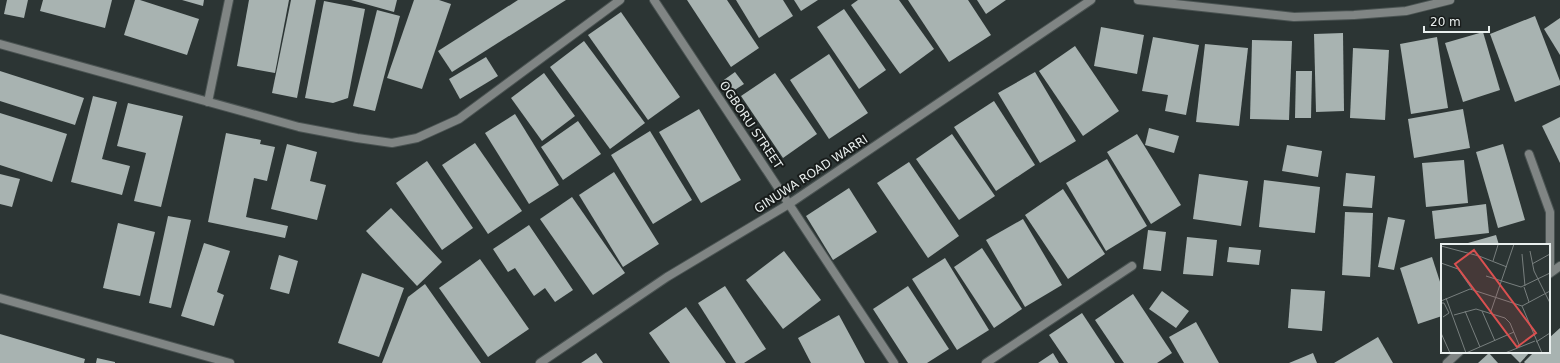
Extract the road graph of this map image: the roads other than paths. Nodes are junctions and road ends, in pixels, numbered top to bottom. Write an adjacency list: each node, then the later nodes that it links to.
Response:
1 (229, 0): 8 (street)
2 (620, 0): 8 (street)
3 (654, 0): 10 (street, OGBORU STREET)
4 (1091, 0): 10 (street, GINUWA ROAD WARRI)
5 (1138, 0): 6 (street)
6 (1450, 0)
7 (0, 44): 8 (street)
8 (208, 102)
9 (1529, 154): 13 (street)
10 (789, 204): 17 (street, GINUWA ROAD WARRI); 18 (street, OGBORU STREET)
11 (1132, 266): 19 (street)
12 (1560, 266): 13 (street)
13 (1550, 273)
14 (0, 298): 16 (street)
15 (1459, 353): 20 (street)
16 (230, 363)
17 (540, 363)
18 (894, 363)
19 (986, 363)
20 (1447, 363)

